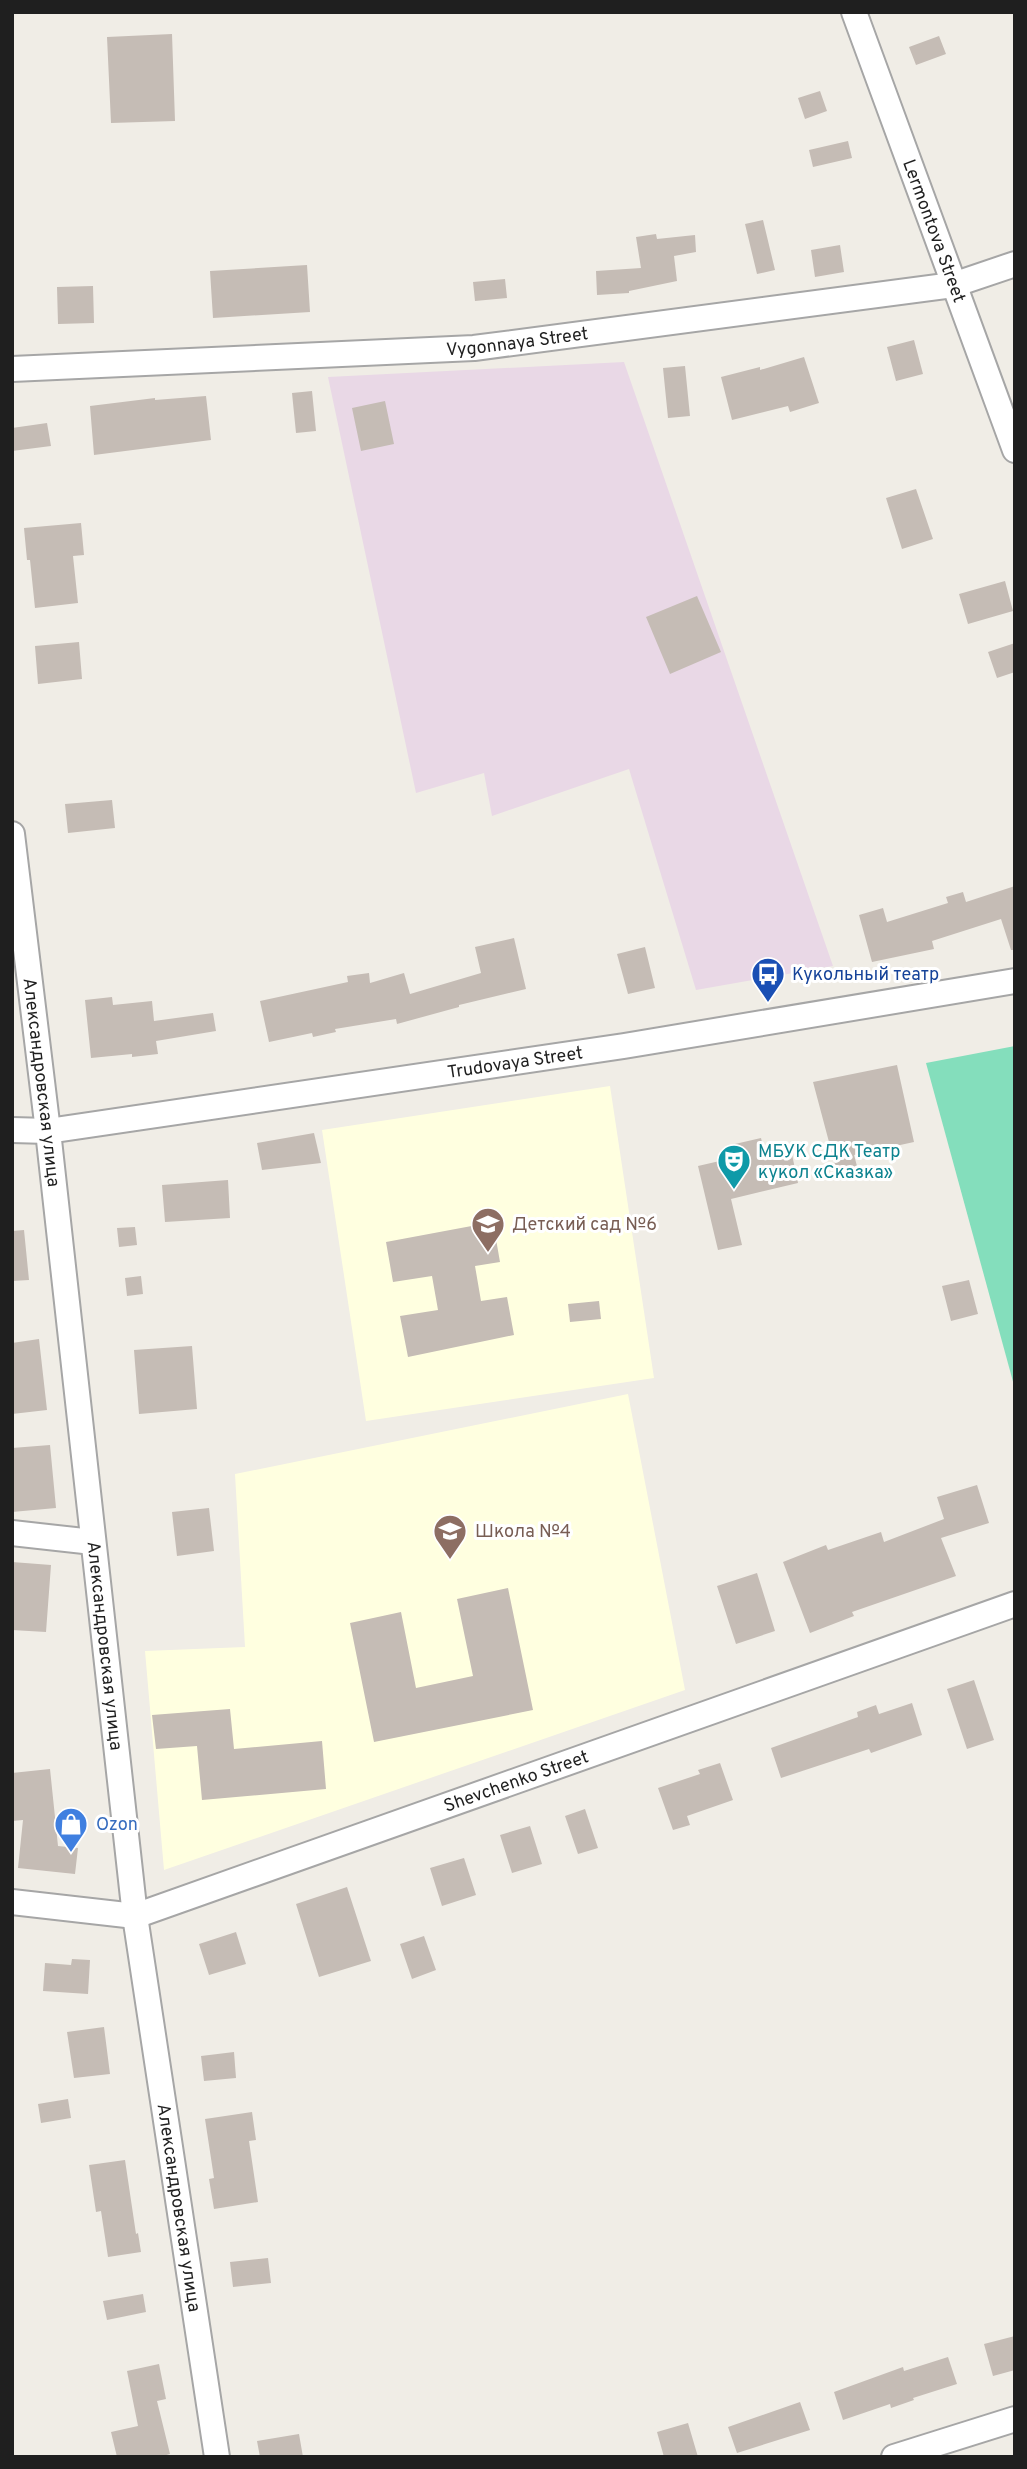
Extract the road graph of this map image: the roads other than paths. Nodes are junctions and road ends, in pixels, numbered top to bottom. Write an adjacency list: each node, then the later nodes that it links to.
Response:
1 (854, 12): 3 (street, Lermontova Street)
2 (1015, 264): 3 (street, Vygonnaya Street)
3 (953, 285): 4 (street, Vygonnaya Street); 5 (street, Lermontova Street)
4 (12, 369)
5 (1015, 450)
6 (12, 834): 9 (street, Александровская улица)
7 (1015, 981): 9 (street, Trudovaya Street)
8 (12, 1130): 9 (street, Trudovaya Street)
9 (48, 1131): 11 (street, Александровская улица)
10 (12, 1533): 11 (street)
11 (93, 1542): 14 (street, Александровская улица)
12 (1015, 1604): 14 (street, Shevchenko Street)
13 (12, 1902): 14 (street, Shevchenko Street)
14 (135, 1916): 16 (street, Александровская улица)
15 (1015, 2419): 17 (street)
16 (217, 2457)
17 (894, 2457)

